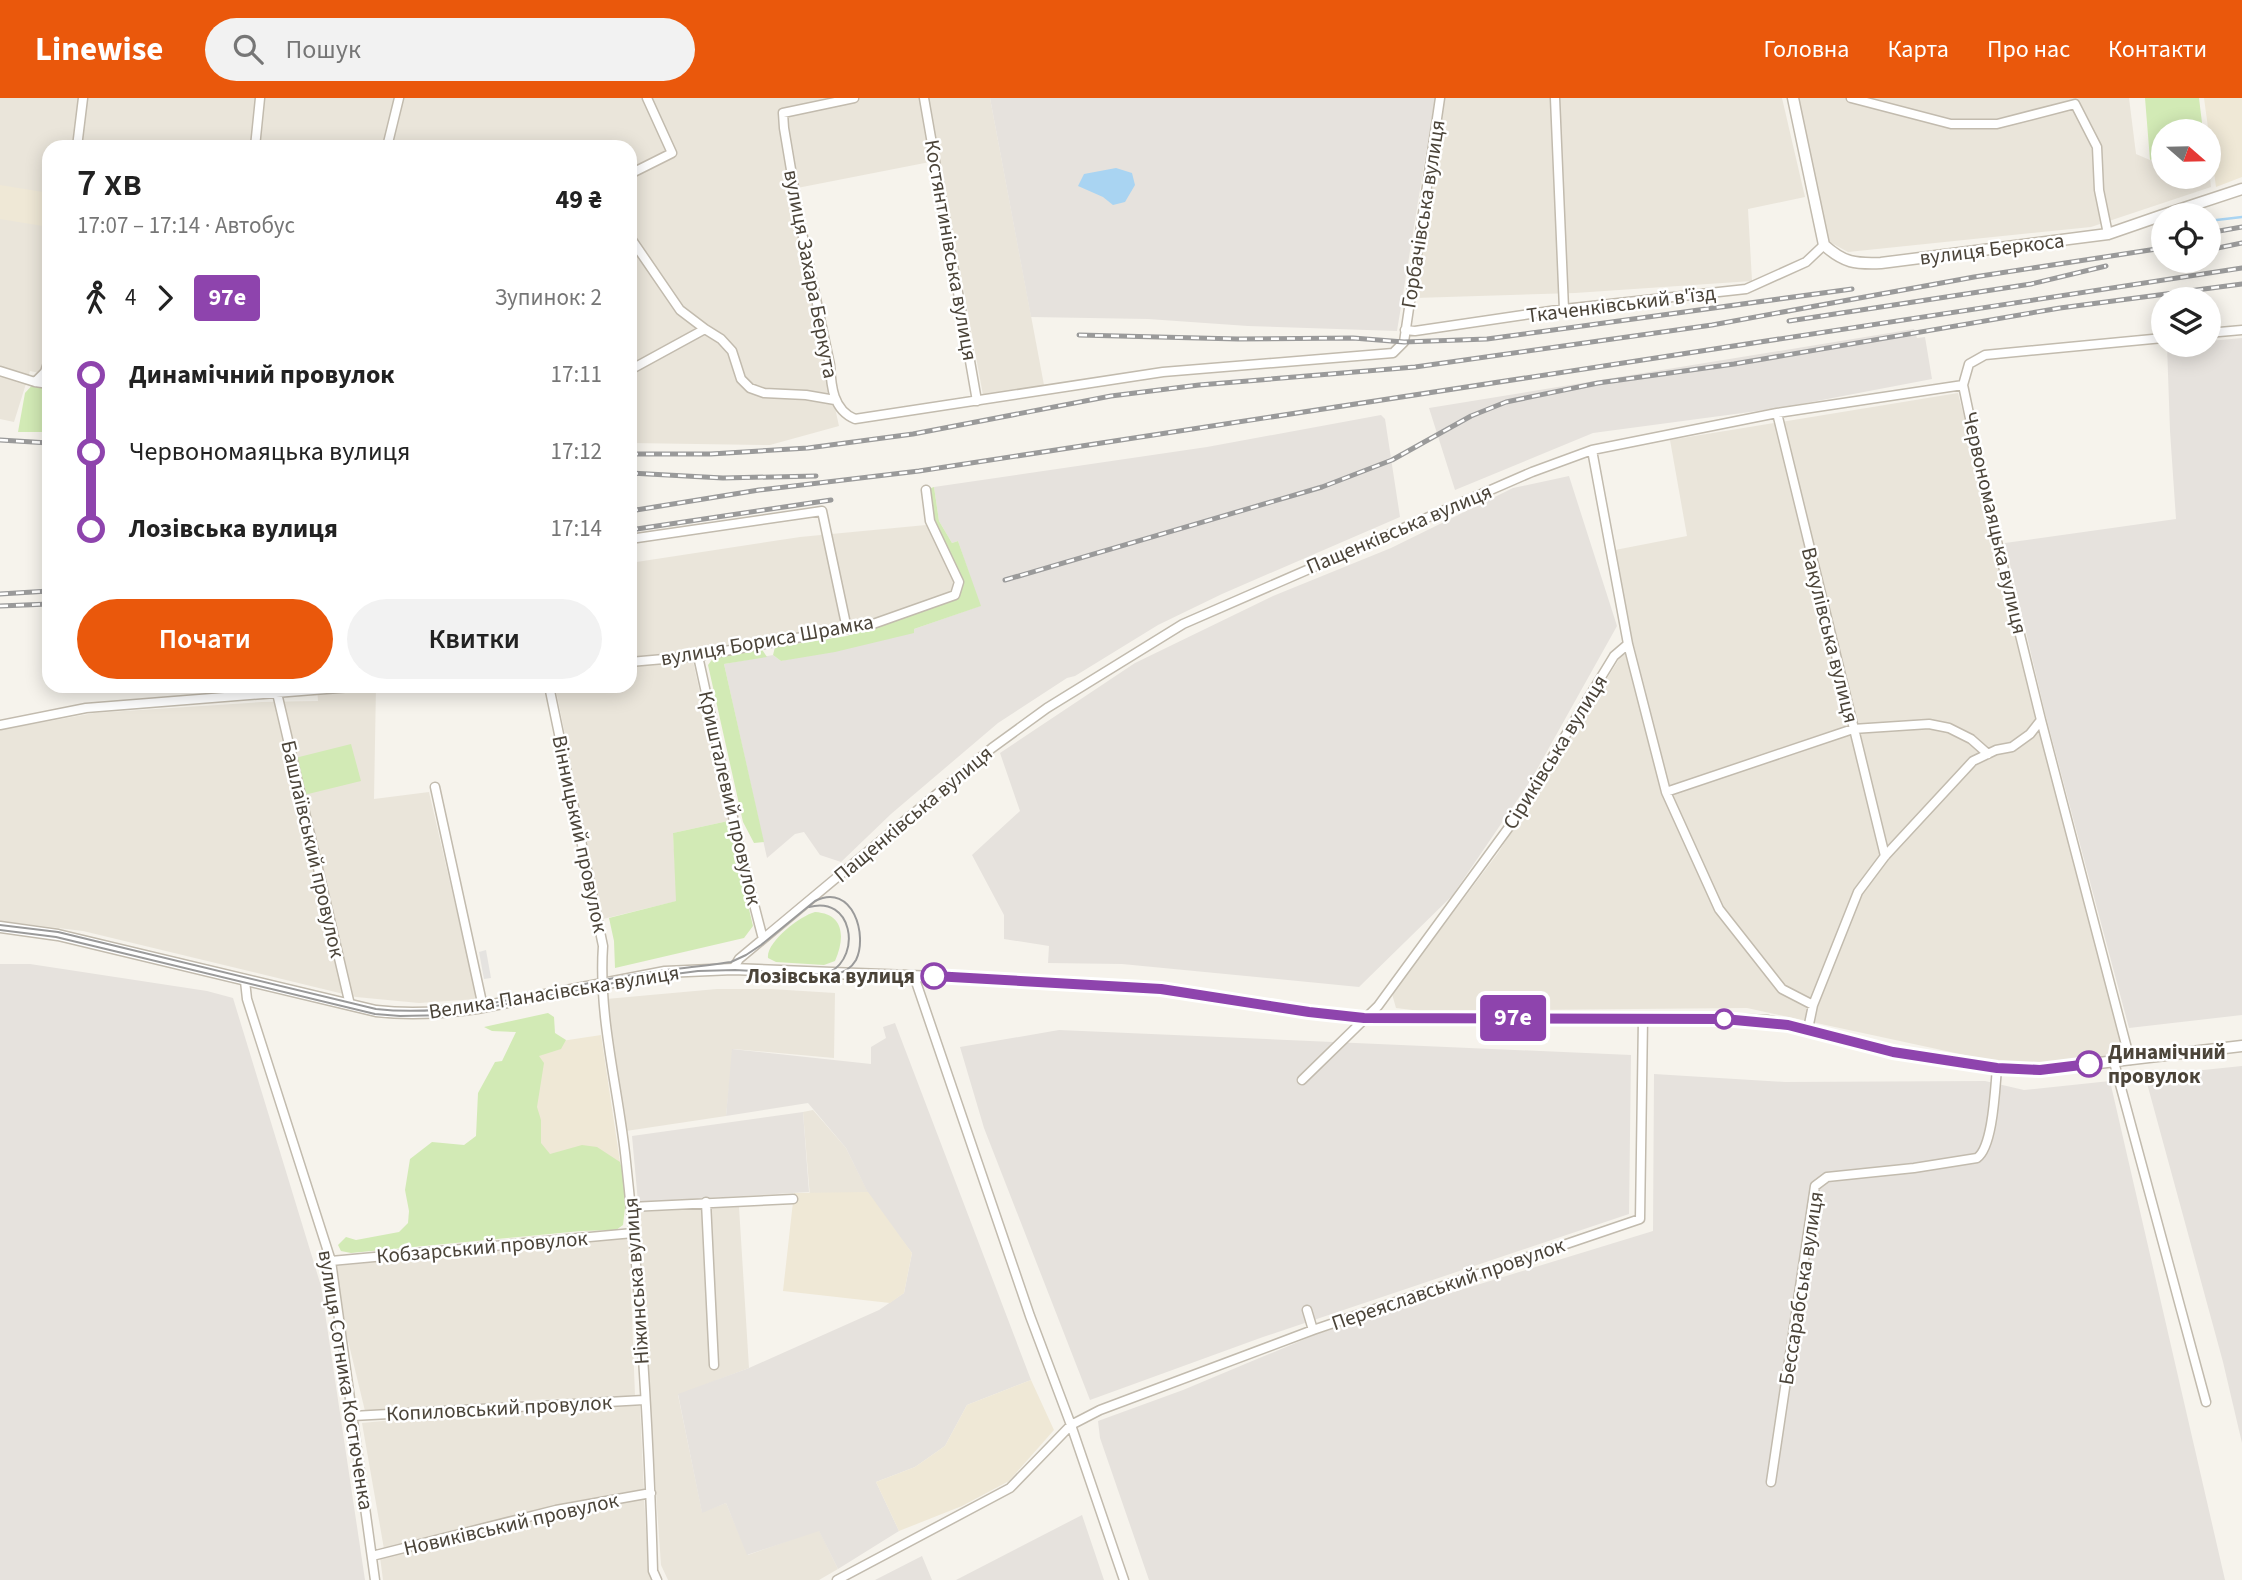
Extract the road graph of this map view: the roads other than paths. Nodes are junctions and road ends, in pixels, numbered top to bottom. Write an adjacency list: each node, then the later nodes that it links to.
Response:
1 (83, 98): 11 (street)
2 (260, 98): 12 (street)
3 (399, 98): 13 (street)
4 (647, 98): 14 (street)
5 (854, 98): 33 (street, вулиця Захара Беркута)
6 (924, 98): 34 (street, Костянтинівська вулиця)
7 (1440, 98): 23 (street, Горбачівська вулиця)
8 (1555, 98): 21 (street)
9 (1793, 98): 19 (street)
10 (1851, 98): 18 (street)
11 (78, 140)
12 (256, 140)
13 (389, 140)
14 (637, 170)
15 (2242, 189): 16 (street, вулиця Беркоса)
16 (2199, 203)
17 (2151, 219): 18 (street, вулиця Беркоса)
18 (2108, 234): 19 (street, вулиця Беркоса)
19 (1824, 245): 21 (street, Ткаченківський в'їзд)
20 (637, 247): 22 (street)
21 (1564, 309): 23 (street, Ткаченківський в'їзд)
22 (705, 329): 27 (street); 33 (street)
23 (1405, 330): 34 (street)
24 (2242, 330): 25 (street)
25 (2221, 332)
26 (2151, 339): 32 (street)
27 (637, 366)
28 (0, 371): 30 (street)
29 (42, 375): 30 (street)
30 (35, 382): 31 (street)
31 (42, 383)
32 (1963, 385): 35 (street, Пащенківська вулиця); 45 (street, Червономаяцька вулиця)
33 (835, 400): 34 (street, вулиця Захара Беркута)
34 (977, 401)
35 (1777, 413): 36 (street, Пащенківська вулиця); 47 (street, Вакулівська вулиця)
36 (1592, 450): 40 (street); 53 (street, Пащенківська вулиця)
37 (926, 490): 39 (street, вулиця Бориса Шрамка)
38 (637, 539): 39 (street)
39 (846, 629): 41 (street, вулиця Бориса Шрамка)
40 (1628, 644): 50 (street); 61 (street, Сіриківська вулиця)
41 (698, 656): 42 (street, вулиця Бориса Шрамка); 53 (street, Кришталевий провулок)
42 (637, 661)
43 (277, 693): 46 (street); 58 (street, Башлаївський провулок)
44 (550, 693): 57 (street, Вінницький провулок)
45 (2041, 720): 48 (street); 65 (street)
46 (0, 725)
47 (1853, 729): 48 (street); 50 (street); 51 (street, Вакулівська вулиця)
48 (1988, 754): 51 (street)
49 (435, 787): 60 (street)
50 (1666, 792): 59 (street)
51 (1885, 856): 59 (street)
52 (0, 928): 56 (street, Велика Панасівська вулиця)
53 (763, 939): 54 (street, Пащенківська вулиця)
54 (733, 969): 55 (street, Велика Панасівська вулиця); 57 (street, Велика Панасівська вулиця)
55 (914, 976): 61 (street, Велика Панасівська вулиця); 80 (street)
56 (246, 981): 58 (street, Велика Панасівська вулиця); 73 (street, вулиця Сотника Костюченка)
57 (601, 983): 60 (street, Велика Панасівська вулиця); 71 (street, Ніжинська вулиця)
58 (349, 1005): 60 (street, Велика Панасівська вулиця)
59 (1813, 1005): 63 (street)
60 (483, 1007)
61 (1364, 1018): 62 (street, Велика Панасівська вулиця); 68 (street, Сіриківська вулиця)
62 (1643, 1018): 63 (street, Велика Панасівська вулиця); 75 (street, Переяславський провулок)
63 (1808, 1029): 67 (street, Велика Панасівська вулиця)
64 (2242, 1046): 65 (street, Велика Панасівська вулиця)
65 (2130, 1060): 66 (street, Велика Панасівська вулиця)
66 (2114, 1062): 67 (street, Велика Панасівська вулиця); 78 (street)
67 (1997, 1068): 81 (street, Бессарабська вулиця)
68 (1302, 1080)
69 (793, 1199): 70 (street)
70 (706, 1202): 71 (street); 76 (street)
71 (631, 1207): 72 (street, Ніжинська вулиця)
72 (634, 1233): 73 (street, Кобзарський провулок); 77 (street, Ніжинська вулиця)
73 (331, 1261): 79 (street, вулиця Сотника Костюченка)
74 (1307, 1310): 75 (street)
75 (1313, 1330): 80 (street, Переяславський провулок)
76 (714, 1365)
77 (645, 1400): 79 (street, Копиловський провулок); 82 (street, Ніжинська вулиця)
78 (2207, 1402)
79 (353, 1416): 83 (street, вулиця Сотника Костюченка)
80 (1071, 1425): 86 (street); 87 (street)
81 (1771, 1482)
82 (651, 1493): 83 (street, Новиківський провулок); 85 (street, Ніжинська вулиця)
83 (372, 1556): 84 (street, вулиця Сотника Костюченка)
84 (375, 1580)
85 (657, 1580)
86 (837, 1580)
87 (1124, 1580)

